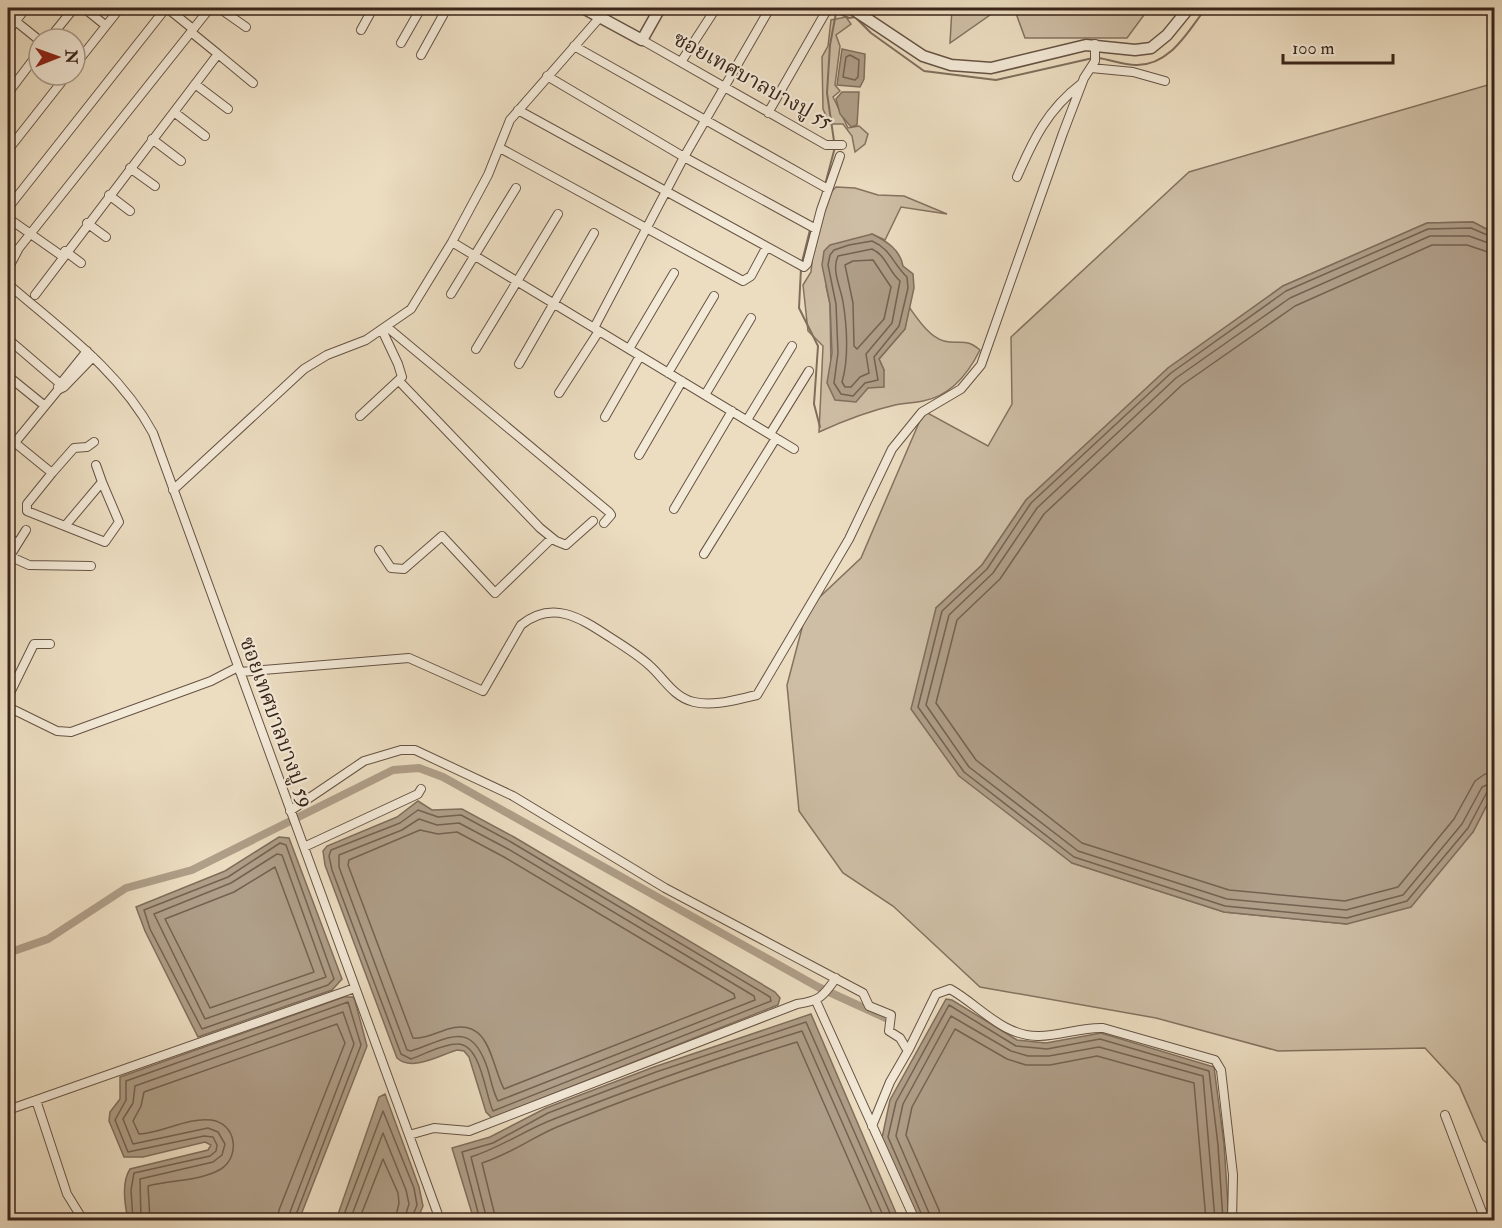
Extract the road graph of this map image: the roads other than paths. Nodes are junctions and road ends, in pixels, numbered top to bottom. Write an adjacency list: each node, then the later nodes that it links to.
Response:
1 (26, 8): 20 (street)
2 (74, 8): 22 (street)
3 (84, 8): 21 (street)
4 (120, 8): 21 (street)
5 (166, 8): 25 (street); 65 (street)
6 (210, 8): 25 (street)
7 (219, 8): 23 (street)
8 (373, 8): 26 (street)
9 (421, 8): 29 (street)
10 (447, 8): 33 (street)
11 (583, 8): 19 (street, ซอยเทศบาลบางปู 55)
12 (660, 8): 28 (street)
13 (716, 8): 35 (street)
14 (770, 8): 43 (street)
15 (851, 8): 34 (street)
16 (1189, 8): 34 (street)
17 (827, 11): 48 (street)
18 (8, 15): 20 (street)
19 (601, 16): 28 (street, ซอยเทศบาลบางปู 55); 30 (street)
20 (16, 21): 24 (street); 27 (street)
21 (105, 26): 31 (street)
22 (59, 27)
23 (246, 27)
24 (27, 30)
25 (192, 30): 32 (street); 73 (street)
26 (361, 30)
27 (8, 31)
28 (642, 40): 35 (street, ซอยเทศบาลบางปู 55)
29 (400, 42)
30 (574, 46): 37 (street); 49 (street)
31 (87, 49)
32 (218, 54): 39 (street); 40 (street)
33 (421, 55)
34 (1094, 57): 38 (street); 41 (street)
35 (681, 62): 43 (street, ซอยเทศบาลบางปู 55)
36 (27, 68): 44 (street)
37 (547, 76): 46 (street); 56 (street)
38 (1166, 81)
39 (252, 83)
40 (195, 84): 45 (street); 47 (street)
41 (1081, 84): 59 (street); 136 (street)
42 (58, 87): 54 (street)
43 (723, 87): 48 (street, ซอยเทศบาลบางปู 55); 49 (street)
44 (8, 93)
45 (228, 109)
46 (518, 110): 53 (street); 63 (street)
47 (174, 112): 50 (street); 51 (street)
48 (768, 113): 52 (street, ซอยเทศบาลบางปู 55)
49 (704, 121): 56 (street); 61 (street)
50 (205, 136)
51 (152, 139): 57 (street); 58 (street)
52 (837, 145)
53 (500, 148): 71 (street); 75 (street)
54 (8, 150)
55 (840, 156): 61 (street)
56 (684, 157): 63 (street); 70 (street)
57 (181, 161)
58 (130, 168): 60 (street); 64 (street)
59 (1017, 177)
60 (155, 186)
61 (825, 187): 70 (street)
62 (516, 188): 80 (street)
63 (666, 191): 71 (street); 77 (street)
64 (109, 195): 66 (street); 69 (street)
65 (8, 208)
66 (130, 211)
67 (558, 214): 84 (street)
68 (8, 218): 73 (street)
69 (87, 223): 74 (street); 78 (street)
70 (814, 227): 77 (street)
71 (647, 228): 77 (street); 92 (street)
72 (594, 233): 89 (street)
73 (30, 235): 76 (street); 78 (street)
74 (106, 237)
75 (452, 242): 80 (street); 91 (street)
76 (19, 248): 79 (street); 82 (street)
77 (766, 248)
78 (64, 253): 81 (street); 87 (street)
79 (8, 254)
80 (475, 256): 84 (street); 86 (street)
81 (81, 263)
82 (8, 269)
83 (674, 273): 96 (street)
84 (517, 281): 89 (street); 95 (street)
85 (8, 284): 97 (street, ซอยเทศบาลบางปู 59)
86 (452, 294)
87 (34, 295)
88 (714, 296): 101 (street)
89 (554, 306): 92 (street); 99 (street)
90 (751, 318): 107 (street)
91 (384, 329): 104 (street); 122 (street); 125 (street)
92 (596, 330): 96 (street); 106 (street)
93 (8, 339): 105 (street)
94 (792, 346): 112 (street)
95 (476, 349)
96 (629, 349): 98 (street)
97 (90, 354): 105 (street); 122 (street, ซอยเทศบาลบางปู 59)
98 (640, 356): 101 (street); 111 (street)
99 (519, 364)
100 (809, 371): 113 (street)
101 (668, 373): 103 (street)
102 (8, 376): 108 (street)
103 (682, 381): 107 (street); 118 (street)
104 (400, 382): 110 (street); 129 (street)
105 (60, 387): 108 (street)
106 (559, 393)
107 (705, 395): 109 (street)
108 (45, 406): 114 (street)
109 (732, 411): 112 (street); 123 (street)
110 (360, 416)
111 (605, 417)
112 (747, 420): 113 (street)
113 (773, 436): 116 (street); 132 (street)
114 (15, 442): 117 (street); 120 (street)
115 (94, 442): 120 (street)
116 (794, 449)
117 (8, 451)
118 (639, 455)
119 (96, 465): 121 (street)
120 (52, 472): 126 (street)
121 (102, 482): 126 (street); 126 (street)
122 (174, 490): 136 (street, ซอยเทศบาลบางปู 59)
123 (674, 509)
124 (594, 521): 129 (street)
125 (604, 523)
126 (65, 526)
127 (26, 530): 130 (street)
128 (8, 537): 130 (street)
129 (552, 538): 131 (street)
130 (17, 543): 133 (street)
131 (379, 550)
132 (704, 554)
133 (8, 557): 134 (street)
134 (91, 566)
135 (50, 644): 137 (street)
136 (239, 670): 138 (street); 140 (street, ซอยเทศบาลบางปู 59)
137 (8, 697)
138 (8, 707)
139 (421, 789): 141 (street)
140 (291, 813): 141 (street, ซอยเทศบาลบางปู 59); 142 (street)
141 (304, 847): 143 (street, ซอยเทศบาลบางปู 59)
142 (833, 982): 144 (street); 145 (street)
143 (355, 988): 146 (street); 150 (street, ซอยเทศบาลบางปู 59)
144 (816, 1001): 149 (street); 150 (street)
145 (909, 1049): 149 (street); 154 (street)
146 (36, 1100): 147 (street); 151 (street)
147 (8, 1110)
148 (1445, 1115): 155 (street)
149 (872, 1126): 153 (street)
150 (409, 1134): 152 (street, ซอยเทศบาลบางปู 59)
151 (83, 1221)
152 (440, 1221)
153 (915, 1221)
154 (1232, 1221)
155 (1485, 1221)

